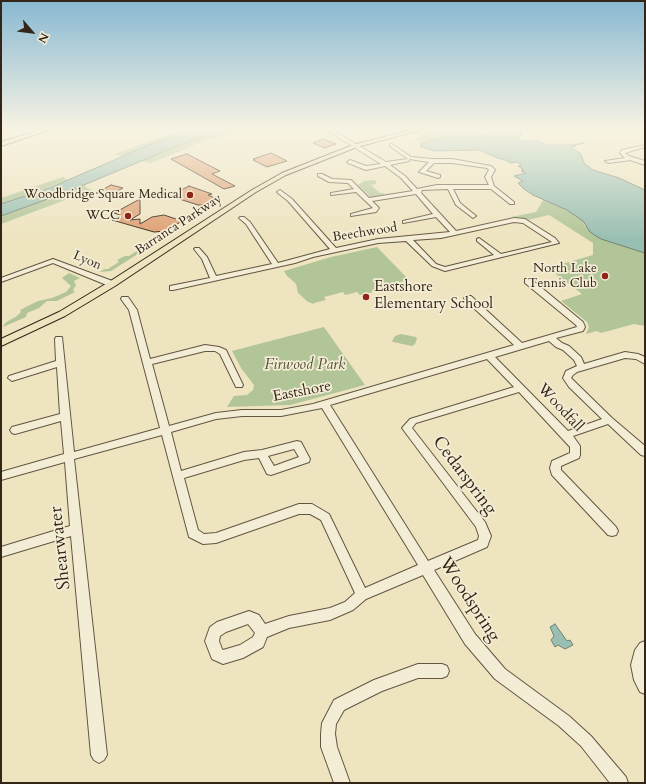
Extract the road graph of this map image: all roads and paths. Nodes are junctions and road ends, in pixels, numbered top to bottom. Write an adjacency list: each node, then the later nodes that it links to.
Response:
1 (387, 165): 13 (street)
2 (293, 166): 16 (main road, Barranca Parkway)
3 (303, 166): 18 (main road, Barranca Parkway)
4 (360, 166): 5 (street)
5 (383, 166)
6 (428, 166): 9 (street)
7 (480, 166): 11 (street)
8 (320, 175): 12 (street)
9 (438, 176)
10 (450, 188): 11 (street); 13 (street); 22 (street)
11 (492, 188): 19 (street)
12 (356, 190): 15 (street); 17 (street)
13 (417, 191): 17 (street); 21 (street)
14 (280, 192): 29 (street)
15 (333, 194)
16 (230, 199): 18 (main road); 35 (main road, Barranca Parkway)
17 (368, 200): 20 (street)
18 (238, 202): 35 (main road, Barranca Parkway)
19 (512, 203)
20 (353, 215)
21 (436, 215): 24 (street); 25 (street)
22 (474, 216)
23 (242, 218): 31 (street)
24 (405, 222)
25 (454, 233): 26 (street, Beechwood); 30 (street, Beechwood)
26 (407, 238): 29 (street, Beechwood); 30 (street)
27 (479, 240): 30 (street)
28 (196, 249): 32 (street)
29 (334, 250): 31 (street, Beechwood)
30 (499, 256)
31 (276, 266): 32 (street, Beechwood)
32 (214, 279): 36 (street, Beechwood)
33 (1, 280): 35 (street, Lyon)
34 (528, 281): 40 (street, Eastshore)
35 (107, 283): 39 (main road, Barranca Parkway); 42 (main road, Barranca Parkway)
36 (173, 288)
37 (468, 298): 43 (street)
38 (125, 299): 46 (street)
39 (1, 336)
40 (551, 338): 43 (street, Eastshore); 48 (street)
41 (59, 339): 47 (street, Shearwater)
42 (1, 343)
43 (521, 347): 44 (street, Eastshore)
44 (489, 356): 51 (street, Woodfall); 52 (street, Eastshore)
45 (645, 361): 48 (street)
46 (148, 362): 50 (street); 55 (street)
47 (60, 363): 49 (street); 53 (street, Shearwater)
48 (582, 366): 54 (street)
49 (12, 378)
50 (239, 385)
51 (521, 388): 57 (street, Woodfall); 66 (street, Cedarspring)
52 (324, 404): 55 (street, Eastshore); 66 (street, Woodspring)
53 (65, 416): 56 (street); 60 (street, Shearwater)
54 (609, 420): 57 (street); 58 (street)
55 (165, 429): 60 (street, Eastshore); 62 (street)
56 (15, 430)
57 (566, 435): 64 (street, Woodfall)
58 (645, 452)
59 (262, 454): 62 (street)
60 (70, 457): 61 (street, Eastshore); 63 (street, Shearwater)
61 (1, 476)
62 (178, 476): 67 (street)
63 (77, 529): 65 (street); 72 (street, Shearwater)
64 (612, 531)
65 (1, 552)
66 (426, 568): 67 (street); 74 (street, Woodspring)
67 (362, 595): 68 (street)
68 (262, 632)
69 (645, 648): 71 (street)
70 (442, 671): 73 (street)
71 (645, 687)
72 (99, 755)
73 (342, 783)
74 (620, 783)

